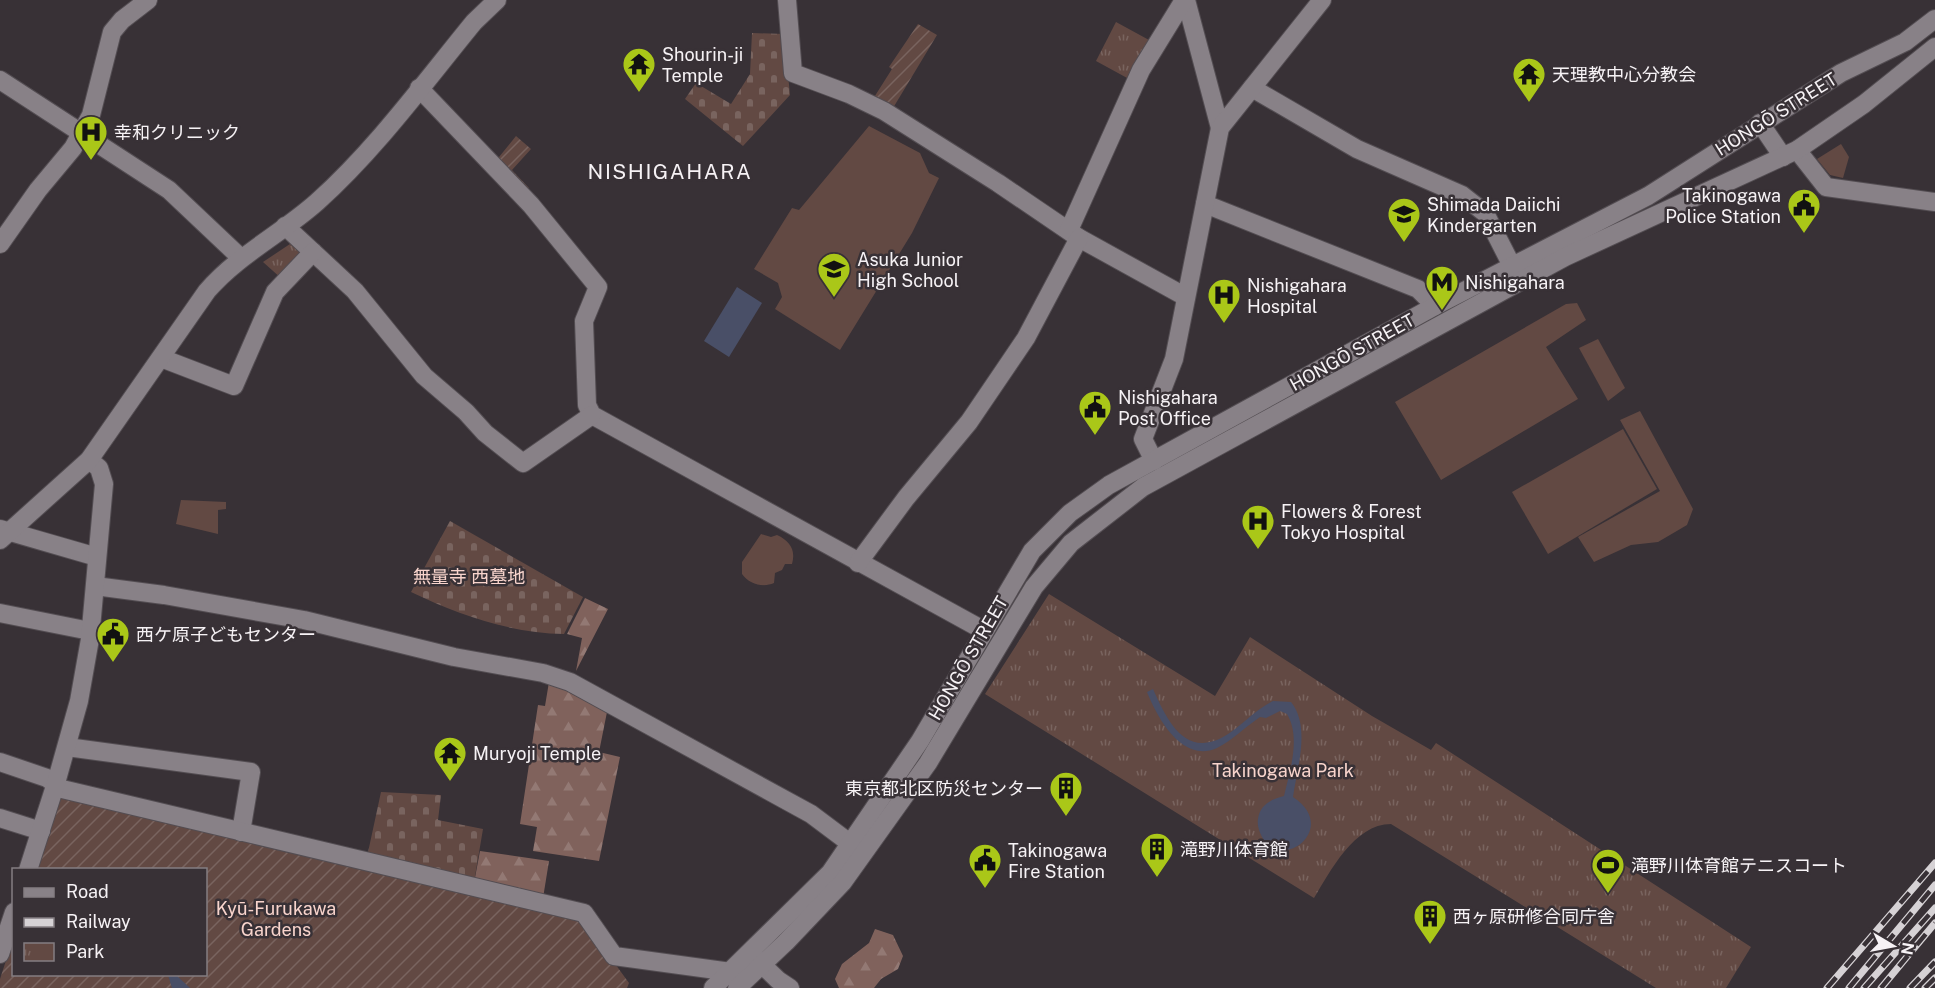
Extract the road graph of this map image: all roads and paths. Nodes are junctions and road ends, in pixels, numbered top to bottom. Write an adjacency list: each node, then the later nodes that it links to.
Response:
1 (148, 0): 13 (street)
2 (497, 0): 9 (street)
3 (787, 0): 20 (street)
4 (1185, 0): 12 (street); 20 (street)
5 (1322, 0): 10 (street)
6 (1935, 19): 11 (street, HONGŌ STREET)
7 (1935, 47): 14 (street, HONGŌ STREET)
8 (0, 80): 13 (street)
9 (419, 88): 19 (street); 28 (street)
10 (1252, 88): 12 (street); 24 (street)
11 (1760, 123): 14 (street); 15 (street, HONGŌ STREET)
12 (1220, 128): 18 (street)
13 (82, 132): 21 (street); 23 (street)
14 (1790, 154): 16 (street, HONGŌ STREET); 17 (street)
15 (1684, 173): 16 (street); 24 (street, HONGŌ STREET)
16 (1695, 197): 48 (street, HONGŌ STREET)
17 (1935, 202)
18 (1205, 204): 25 (street); 26 (street)
19 (285, 226): 22 (street); 23 (street)
20 (1074, 234): 25 (street); 33 (street)
21 (0, 244)
22 (313, 252): 27 (street); 28 (street)
23 (241, 258): 27 (street)
24 (1512, 266): 26 (street, HONGŌ STREET)
25 (1186, 297): 30 (street)
26 (1436, 306): 30 (street, HONGŌ STREET)
27 (161, 358): 29 (street)
28 (592, 415): 33 (street)
29 (89, 460): 31 (street); 32 (street)
30 (1154, 461): 36 (street, HONGŌ STREET)
31 (3, 534): 32 (street)
32 (98, 557): 34 (street)
33 (858, 563): 36 (street)
34 (95, 586): 37 (street); 44 (street)
35 (0, 613): 37 (street)
36 (983, 630): 44 (street, HONGŌ STREET)
37 (90, 631): 38 (street)
38 (67, 747): 40 (street); 43 (street)
39 (0, 762): 40 (street)
40 (56, 783): 42 (street); 43 (street)
41 (0, 818): 42 (street)
42 (41, 831): 45 (street)
43 (241, 832): 49 (street)
44 (851, 844): 48 (street, HONGŌ STREET)
45 (29, 868)
46 (8, 919): 47 (street)
47 (0, 954)
48 (757, 959): 49 (street); 51 (street)
49 (734, 980): 50 (street)
50 (713, 988)
51 (790, 988)

